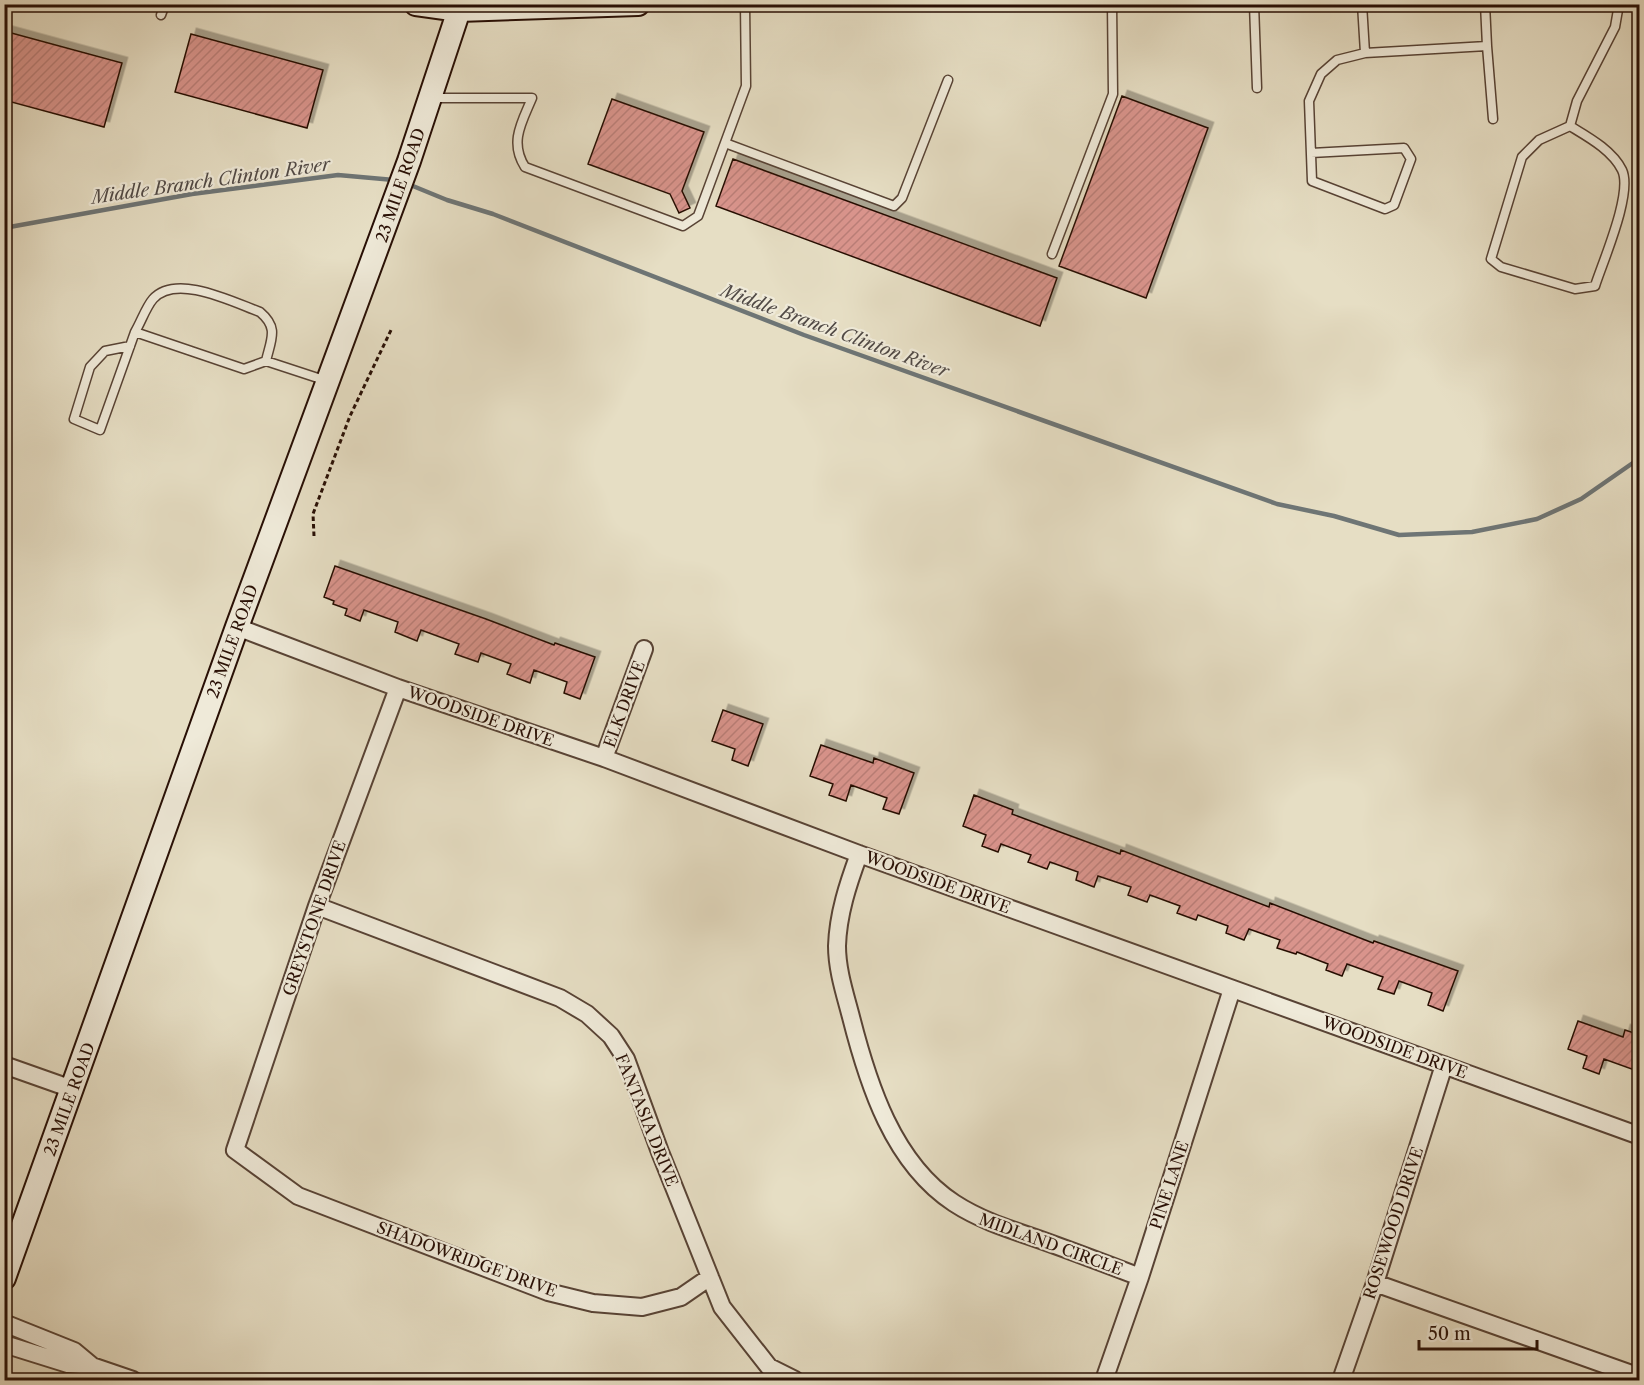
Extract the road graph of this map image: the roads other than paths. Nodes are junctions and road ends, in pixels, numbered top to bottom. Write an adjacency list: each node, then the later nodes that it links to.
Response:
1 (165, 4): 11 (lane)
2 (416, 4): 10 (main road)
3 (638, 4): 10 (main road)
4 (745, 4): 19 (lane)
5 (1112, 4): 21 (lane)
6 (1254, 4): 15 (lane)
7 (1362, 4): 13 (lane)
8 (1485, 4): 12 (lane)
9 (1619, 4): 18 (lane)
10 (460, 7): 16 (main road, 23 MILE ROAD)
11 (161, 15)
12 (1487, 46): 13 (lane); 17 (lane)
13 (1365, 53): 20 (lane)
14 (948, 80): 19 (lane)
15 (1257, 88)
16 (430, 98): 19 (lane); 25 (main road, 23 MILE ROAD)
17 (1493, 119)
18 (1570, 126): 18 (lane)
19 (726, 143)
20 (1311, 153): 20 (lane)
21 (1052, 254)
22 (135, 332): 23 (lane); 24 (lane); 24 (lane)
23 (130, 346): 23 (lane)
24 (266, 361): 25 (lane)
25 (327, 381): 26 (main road, 23 MILE ROAD)
26 (237, 627): 28 (street, WOODSIDE DRIVE); 35 (main road, 23 MILE ROAD)
27 (644, 649): 29 (street, ELK DRIVE)
28 (398, 687): 29 (street, WOODSIDE DRIVE); 31 (street, GREYSTONE DRIVE)
29 (604, 758): 30 (street, WOODSIDE DRIVE)
30 (859, 854): 32 (street, WOODSIDE DRIVE); 39 (street, MIDLAND CIRCLE)
31 (317, 906): 37 (street, GREYSTONE DRIVE); 38 (street, FANTASIA DRIVE)
32 (1232, 989): 34 (street, WOODSIDE DRIVE); 39 (street, PINE LANE)
33 (4, 1065): 35 (street)
34 (1444, 1065): 36 (street, WOODSIDE DRIVE); 41 (street, ROSEWOOD DRIVE)
35 (72, 1089): 40 (main road, 23 MILE ROAD)
36 (1640, 1136)
37 (235, 1150): 38 (street, SHADOWRIDGE DRIVE)
38 (710, 1277): 47 (street, FANTASIA DRIVE)
39 (1140, 1277): 48 (street, PINE LANE)
40 (4, 1278)
41 (1375, 1283): 45 (street); 49 (street, ROSEWOOD DRIVE)
42 (4, 1323): 44 (street)
43 (4, 1344): 44 (street)
44 (93, 1366): 46 (street)
45 (1640, 1377)
46 (133, 1380)
47 (795, 1380)
48 (1104, 1380)
49 (1341, 1380)

